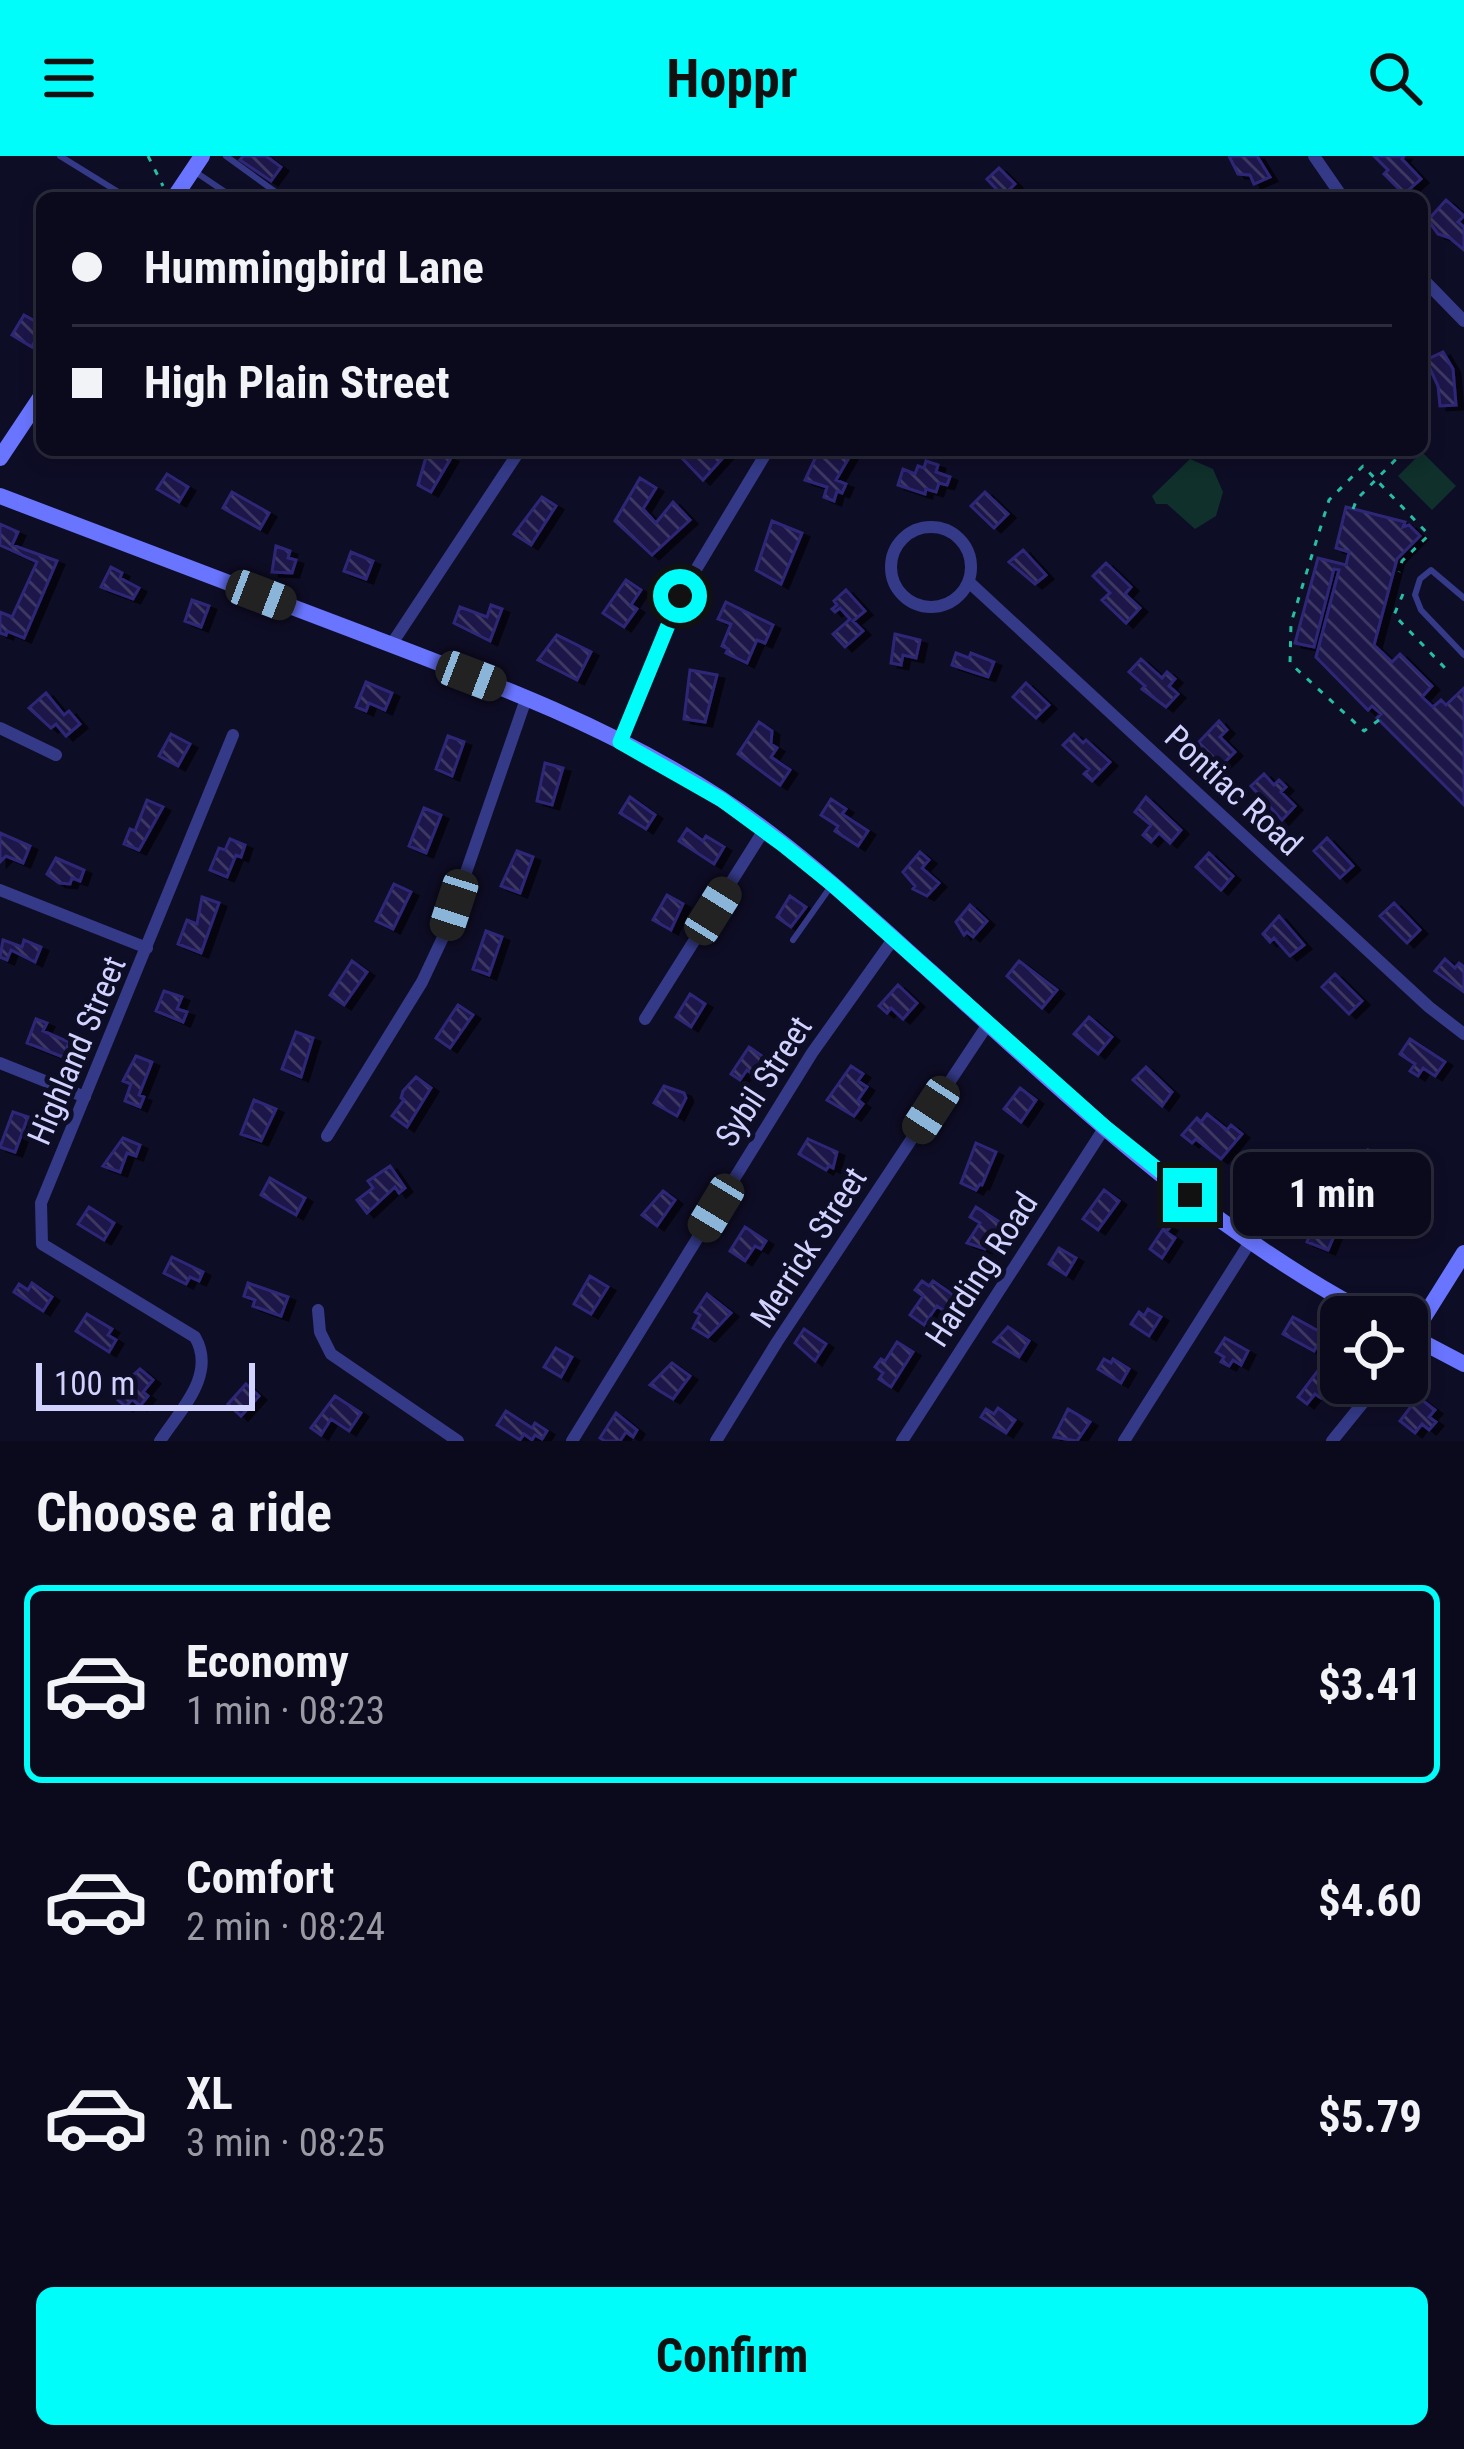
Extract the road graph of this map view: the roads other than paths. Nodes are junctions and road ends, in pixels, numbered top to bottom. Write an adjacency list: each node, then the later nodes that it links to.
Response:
1 (60, 156): 5 (lane)
2 (226, 156): 8 (lane)
3 (1314, 156): 9 (street)
4 (198, 163): 6 (main road); 7 (lane)
5 (118, 192)
6 (170, 192)
7 (227, 192)
8 (276, 192)
9 (1339, 192)
10 (1428, 284): 11 (street)
11 (1464, 321)
12 (36, 404): 15 (main road)
13 (516, 456): 19 (street)
14 (764, 456): 24 (street)
15 (0, 458)
16 (0, 496): 19 (main road)
17 (970, 583): 17 (street, Pontiac Road); 34 (street, Pontiac Road)
18 (1464, 598): 20 (lane)
19 (391, 645): 21 (main road)
20 (1464, 655)
21 (526, 699): 24 (main road); 38 (street)
22 (0, 728): 25 (street)
23 (233, 736): 31 (street, Highland Street)
24 (620, 742): 26 (main road)
25 (56, 755)
26 (764, 830): 27 (main road); 32 (street)
27 (833, 885): 29 (main road); 30 (lane)
28 (0, 890): 31 (street)
29 (894, 938): 33 (main road); 49 (street, Sybil Street)
30 (793, 940)
31 (147, 948): 36 (street, Highland Street)
32 (645, 1019)
33 (988, 1024): 37 (main road); 50 (street, Merrick Street)
34 (1464, 1034)
35 (0, 1064): 36 (street)
36 (86, 1097): 47 (street, Highland Street)
37 (1105, 1127): 39 (main road); 51 (street, Harding Road)
38 (327, 1136)
39 (1250, 1242): 41 (main road); 52 (street)
40 (1464, 1253): 42 (main road)
41 (1340, 1296)
42 (1428, 1309)
43 (318, 1310): 48 (street)
44 (1428, 1347): 45 (main road)
45 (1464, 1364)
46 (1362, 1404): 53 (street)
47 (160, 1441)
48 (458, 1441)
49 (572, 1441)
50 (716, 1441)
51 (902, 1441)
52 (1124, 1441)
53 (1332, 1441)

